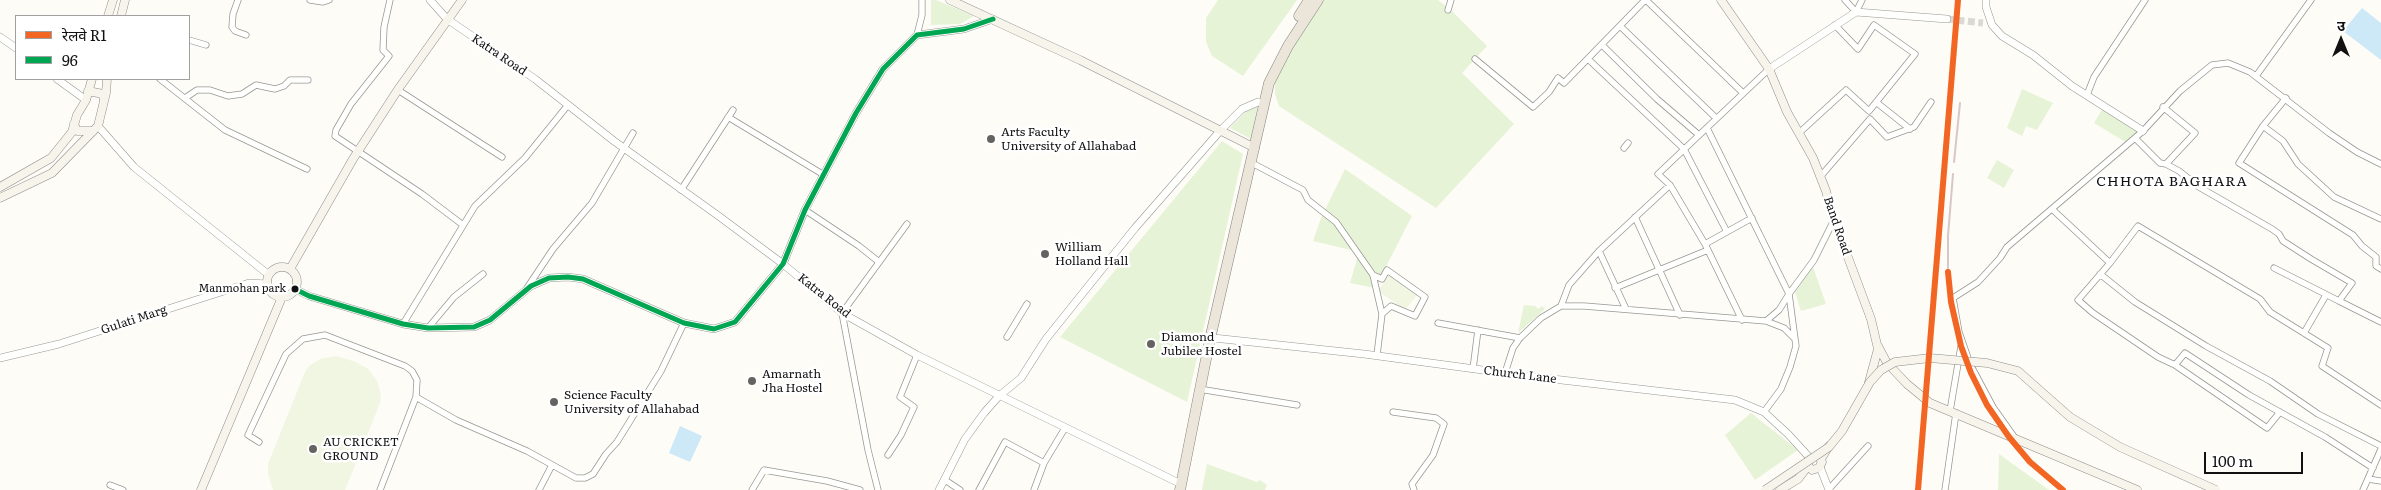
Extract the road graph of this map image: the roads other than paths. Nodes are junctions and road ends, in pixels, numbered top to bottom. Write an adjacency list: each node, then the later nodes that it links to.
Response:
1 (113, 0): 23 (main road)
2 (125, 0): 24 (main road)
3 (238, 0): 31 (street)
4 (310, 0): 5 (street)
5 (329, 0)
6 (390, 0): 78 (street)
7 (430, 0): 25 (street, Katra Road)
8 (462, 0): 25 (main road)
9 (922, 0): 32 (street)
10 (950, 0): 26 (main road)
11 (1309, 0): 56 (highway)
12 (1318, 0): 75 (highway)
13 (1451, 0): 21 (street)
14 (1721, 0): 41 (main road, Band Road)
15 (1844, 0): 22 (street)
16 (1862, 0): 22 (street)
17 (1986, 0): 34 (street)
18 (2145, 0): 51 (street)
19 (2311, 0): 42 (street)
20 (1643, 1): 30 (street); 50 (street)
21 (1448, 10)
22 (1856, 12): 27 (street); 29 (street)
23 (108, 15)
24 (121, 15)
25 (447, 19): 48 (main road); 59 (street, Katra Road)
26 (993, 19): 32 (street); 69 (main road)
27 (1947, 19)
28 (1983, 23): 34 (street)
29 (1835, 25): 41 (street); 57 (street)
30 (1620, 26): 37 (street); 63 (street)
31 (246, 35)
32 (917, 35): 84 (street)
33 (0, 36): 38 (street)
34 (2002, 36): 51 (street)
35 (190, 40): 36 (street)
36 (206, 45)
37 (1602, 45): 40 (street); 73 (street)
38 (15, 47)
39 (1475, 59): 40 (street)
40 (1588, 59): 77 (street)
41 (1769, 69): 50 (street); 72 (main road, Band Road)
42 (2256, 76): 53 (street); 60 (street)
43 (58, 80): 54 (street)
44 (92, 80): 49 (main road)
45 (108, 80): 55 (main road)
46 (161, 80): 52 (street)
47 (308, 80): 52 (street)
48 (398, 90): 78 (main road); 79 (street)
49 (88, 91): 54 (main road); 55 (main road)
50 (1742, 92): 63 (street)
51 (2087, 95): 70 (street)
52 (184, 98): 83 (street)
53 (2286, 98): 65 (street); 82 (street)
54 (86, 100): 64 (main road)
55 (104, 101): 66 (main road)
56 (1258, 102): 69 (street); 75 (highway)
57 (1876, 102): 68 (street); 72 (street)
58 (1931, 102): 68 (street)
59 (568, 105): 76 (street, Katra Road); 97 (street)
60 (2163, 107): 70 (street); 81 (street)
61 (733, 110): 62 (street)
62 (728, 118): 84 (street); 88 (street)
63 (1716, 118): 67 (street)
64 (74, 124): 66 (main road); 87 (main road)
65 (2263, 126): 95 (street); 106 (street)
66 (96, 128): 89 (main road); 110 (street)
67 (1707, 128): 73 (street); 93 (street)
68 (1910, 129): 85 (street)
69 (1220, 131): 75 (main road); 148 (street)
70 (2143, 131): 74 (street)
71 (633, 133): 76 (street)
72 (1799, 133): 85 (main road, Band Road)
73 (1699, 135): 77 (street)
74 (2135, 138): 81 (street); 90 (street)
75 (1252, 146): 80 (highway); 136 (highway)
76 (626, 149): 88 (street, Katra Road); 115 (street)
77 (1684, 149): 86 (street); 98 (street)
78 (357, 152): 97 (street); 105 (main road)
79 (502, 157)
80 (1252, 163): 111 (street); 136 (highway)
81 (2166, 164): 119 (street)
82 (2381, 164)
83 (307, 169)
84 (824, 175): 91 (street)
85 (1820, 178): 94 (main road, Band Road)
86 (1670, 185): 92 (street); 99 (street)
87 (0, 187)
88 (681, 190): 103 (street, Katra Road)
89 (0, 198)
90 (2052, 209): 102 (street); 157 (street)
91 (805, 210): 101 (street); 103 (street)
92 (1635, 217): 100 (street); 107 (street)
93 (1752, 218): 98 (street); 116 (street)
94 (1834, 220): 116 (street); 139 (main road, Band Road)
95 (2381, 220)
96 (907, 224): 101 (street)
97 (463, 225): 131 (street)
98 (1727, 232): 99 (street)
99 (1707, 247): 107 (street); 126 (street)
100 (1599, 251): 113 (street); 121 (street)
101 (879, 262): 123 (street)
102 (2110, 263): 109 (street); 134 (street)
103 (783, 264): 123 (street, Katra Road); 129 (street)
104 (2274, 268): 117 (street)
105 (290, 269): 110 (main road); 114 (main road)
106 (2381, 269)
107 (1661, 270): 113 (street); 125 (street)
108 (483, 274): 132 (street)
109 (2100, 274): 144 (street); 160 (street)
110 (269, 275): 112 (main road)
111 (1372, 276): 124 (street); 124 (street)
112 (267, 284): 118 (main road); 143 (street, Gulati Marg)
113 (1615, 288): 122 (street)
114 (295, 289): 118 (main road); 131 (street)
115 (526, 290): 129 (street); 132 (street)
116 (1789, 294): 127 (street); 138 (street)
117 (2326, 295): 119 (street); 134 (street)
118 (282, 297): 174 (main road)
119 (2339, 301): 128 (street)
120 (1027, 304): 135 (street)
121 (1561, 306): 122 (street); 137 (street)
122 (1626, 310): 125 (street)
123 (842, 313): 142 (street, Katra Road); 179 (street)
124 (1382, 314): 141 (street)
125 (1680, 315): 126 (street)
126 (1742, 320): 127 (street)
127 (1766, 321): 138 (street)
128 (2381, 322)
129 (684, 323): 165 (street)
130 (1438, 323): 133 (street)
131 (404, 324): 132 (street)
132 (428, 328)
133 (1478, 330): 137 (street); 145 (street)
134 (2304, 333): 151 (street)
135 (1007, 337)
136 (1207, 338): 141 (street, Church Lane); 147 (highway); 171 (highway)
137 (1520, 338): 146 (street)
138 (1795, 339): 153 (street)
139 (1877, 344): 154 (main road); 164 (main road, Band Road)
140 (1961, 346): 154 (street)
141 (1377, 355): 145 (street, Church Lane)
142 (917, 356): 148 (street, Katra Road); 161 (street)
143 (0, 358)
144 (2175, 365): 155 (street); 155 (street)
145 (1473, 370): 146 (street, Church Lane)
146 (1505, 373): 153 (street, Church Lane)
147 (1199, 389): 150 (street); 171 (highway)
148 (999, 396): 156 (street, Katra Road); 168 (street)
149 (416, 397): 158 (street); 165 (street); 175 (street)
150 (1297, 405)
151 (2381, 405)
152 (1393, 412): 184 (street)
153 (1764, 412): 162 (street, Church Lane)
154 (1953, 412): 157 (main road); 187 (street)
155 (2280, 412): 166 (street)
156 (1065, 428): 163 (street); 171 (street, Katra Road)
157 (2016, 439): 188 (main road)
158 (260, 442)
159 (1868, 446): 172 (street)
160 (2381, 448): 166 (street)
161 (888, 455)
162 (1809, 462): 164 (main road); 164 (main road); 185 (main road); 186 (main road)
163 (1044, 463): 182 (street); 183 (street)
164 (1820, 463): 172 (street)
165 (552, 465): 176 (street)
166 (2373, 468): 167 (street)
167 (2368, 479): 169 (street); 190 (street)
168 (945, 480): 180 (street); 181 (street)
169 (2381, 481)
170 (110, 485): 173 (street)
171 (1177, 486)
172 (1829, 489)
173 (123, 490)
174 (201, 490)
175 (380, 490)
176 (539, 490)
177 (752, 490): 178 (street)
178 (860, 490)
179 (878, 490)
180 (939, 490)
181 (960, 490)
182 (979, 490)
183 (1034, 490)
184 (1414, 490)
185 (1763, 490): 189 (main road, bridge)
186 (1780, 490)
187 (1945, 490)
188 (2137, 490)
189 (2216, 490)
190 (2363, 490)

